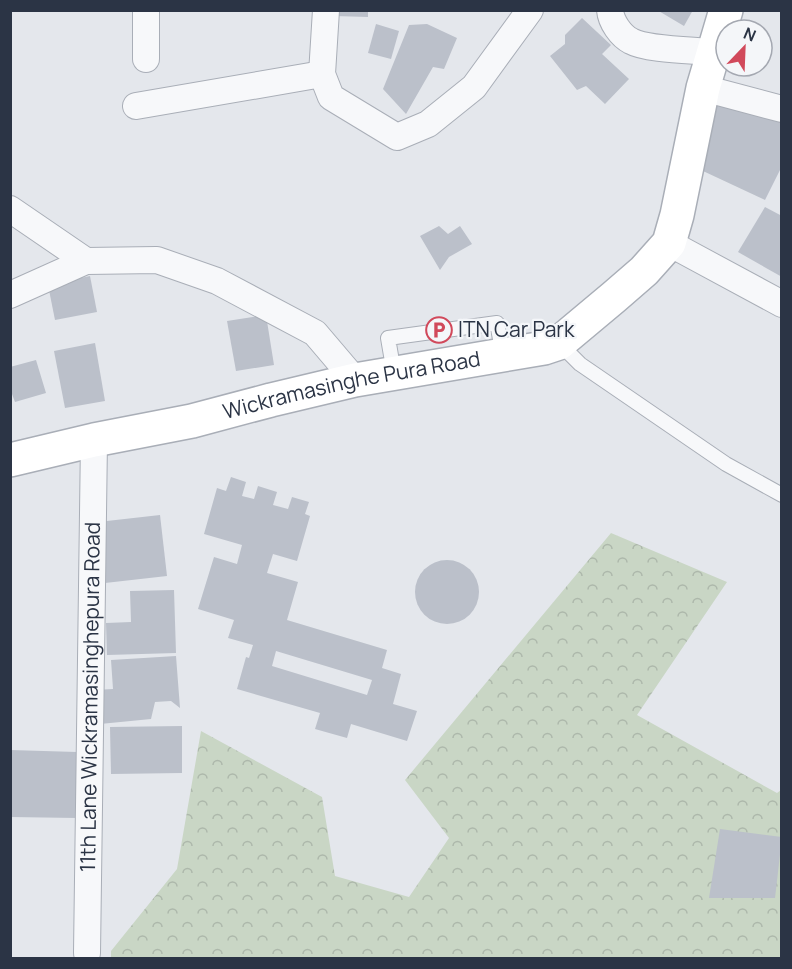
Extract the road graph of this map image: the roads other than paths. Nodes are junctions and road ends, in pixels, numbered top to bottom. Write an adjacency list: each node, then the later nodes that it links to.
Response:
1 (146, 10): 7 (street)
2 (326, 10): 8 (street)
3 (530, 10): 8 (street)
4 (609, 10): 6 (street)
5 (726, 10): 6 (street, Wickramasinghe Pura Road)
6 (712, 52): 9 (street, Wickramasinghe Pura Road)
7 (146, 59)
8 (322, 74): 10 (street)
9 (703, 88): 11 (street); 13 (street, Wickramasinghe Pura Road)
10 (136, 106)
11 (782, 109)
12 (10, 209): 14 (street)
13 (669, 243): 16 (street); 17 (street, Wickramasinghe Pura Road)
14 (86, 261): 15 (street); 18 (street)
15 (10, 296)
16 (782, 304)
17 (559, 343): 18 (street, Wickramasinghe Pura Road); 21 (lane)
18 (355, 380): 19 (street, Wickramasinghe Pura Road)
19 (94, 440): 20 (street, Wickramasinghe Pura Road); 22 (street, 11th Lane Wickramasinghepura Road)
20 (10, 460)
21 (782, 495)
22 (87, 953)

